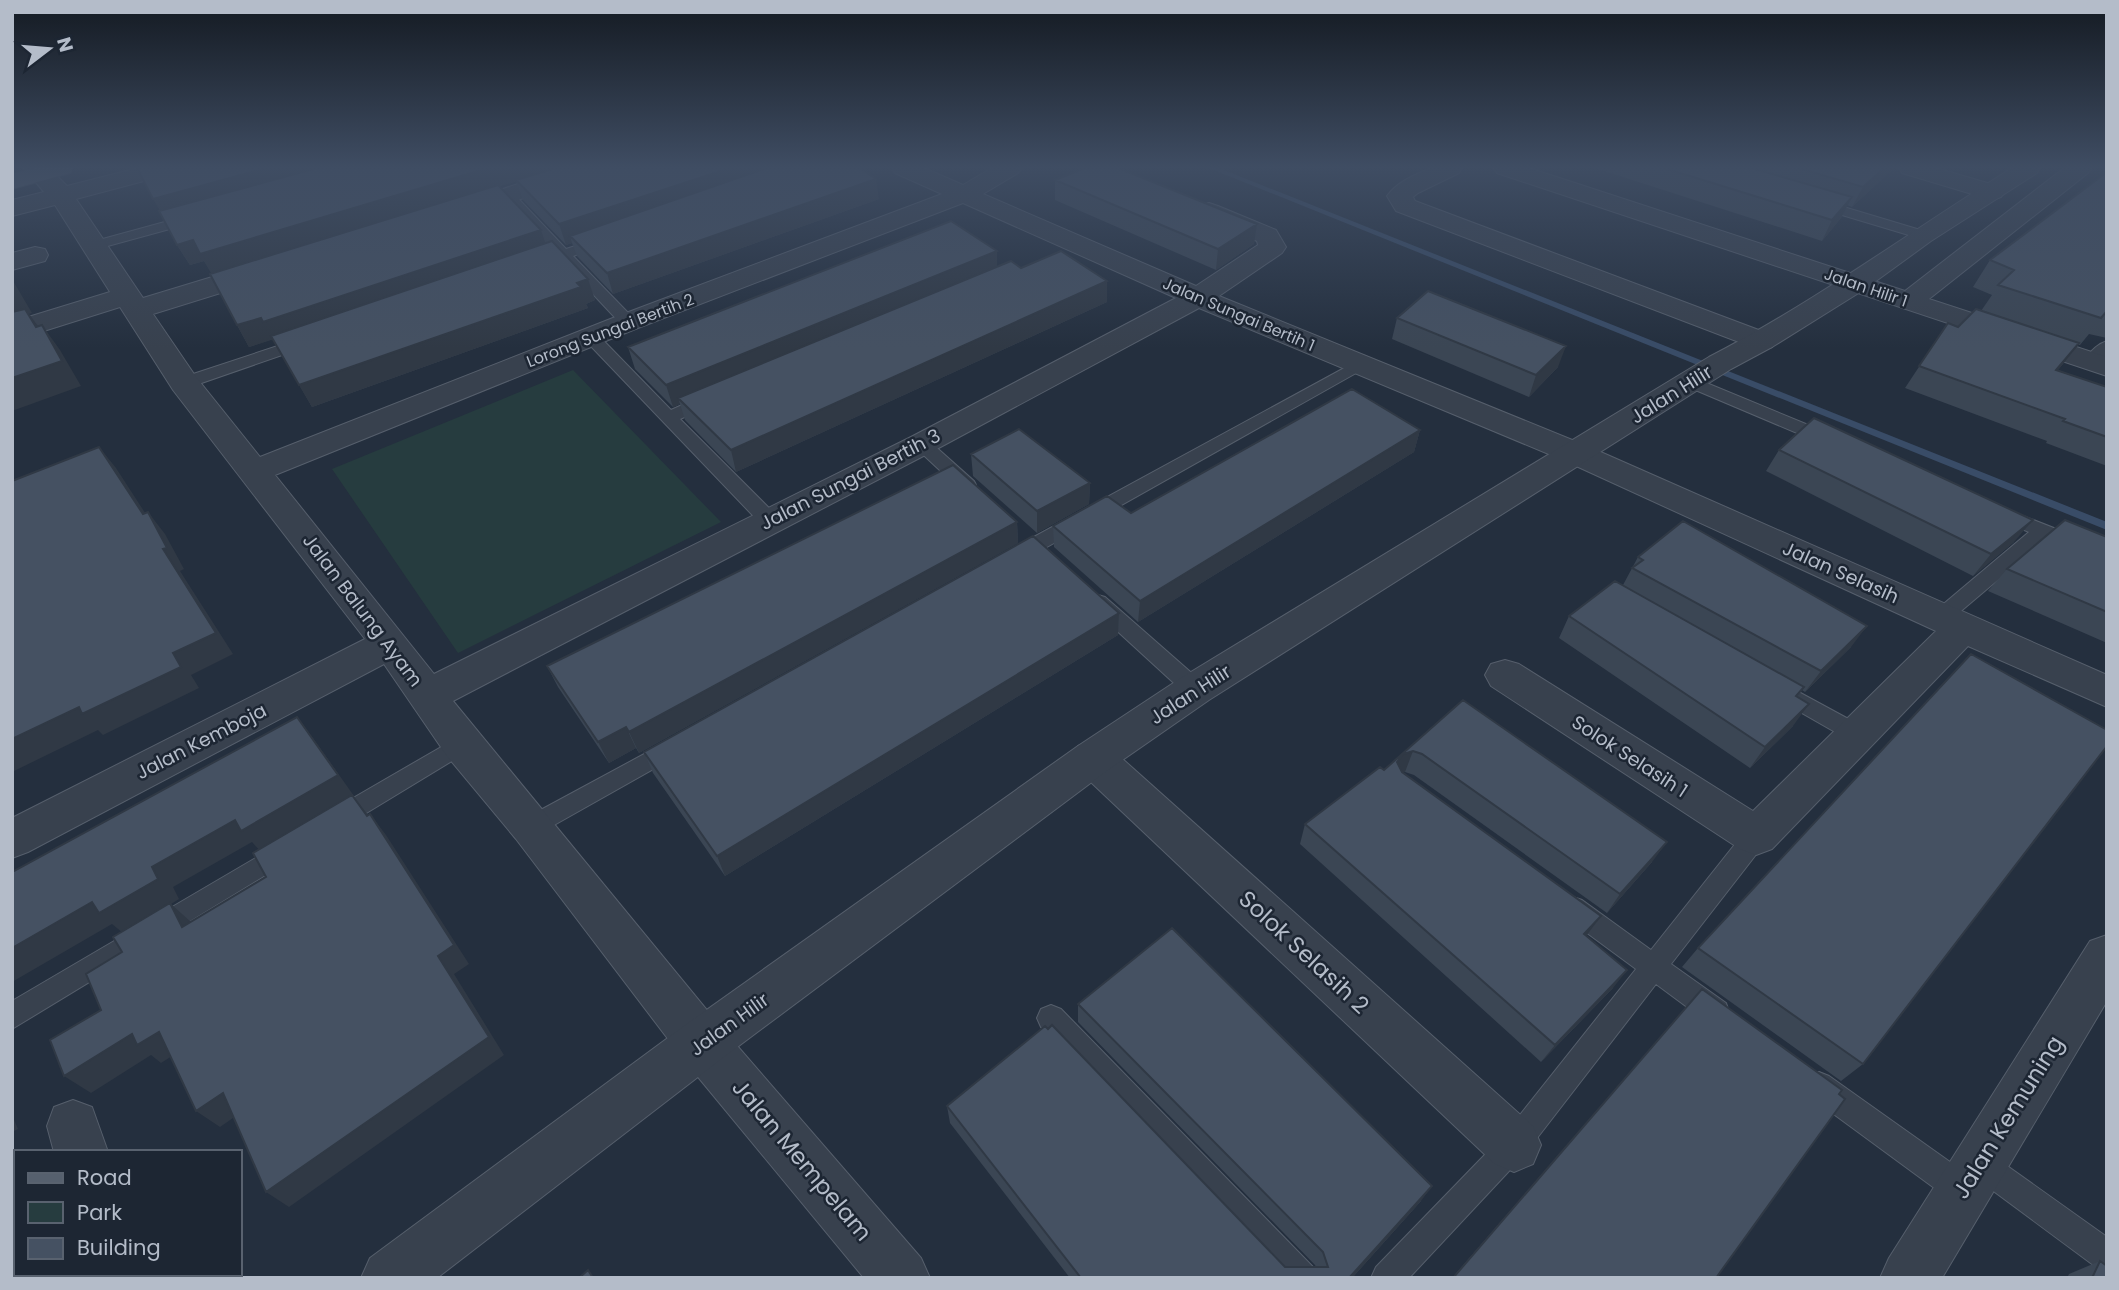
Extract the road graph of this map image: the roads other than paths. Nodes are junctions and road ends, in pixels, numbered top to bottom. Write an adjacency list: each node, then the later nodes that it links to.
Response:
1 (80, 228): 14 (street, Jalan Balung Ayam)
2 (157, 228): 14 (lane)
3 (537, 228): 15 (lane)
4 (875, 228): 22 (street, Lorong Sungai Bertih 2)
5 (1027, 228): 19 (street, Jalan Sungai Bertih 1)
6 (1249, 228): 19 (street, Jalan Sungai Bertih 3)
7 (1464, 228): 26 (street)
8 (1689, 228): 18 (street, Jalan Hilir 1)
9 (1900, 228): 12 (lane)
10 (1933, 228): 12 (street, Jalan Hilir)
11 (2002, 228): 20 (street)
12 (1922, 235): 18 (street, Jalan Hilir)
13 (614, 237): 15 (lane)
14 (93, 246): 21 (street, Jalan Balung Ayam)
15 (562, 255): 17 (lane); 22 (lane)
16 (295, 261): 21 (street)
17 (523, 268)
18 (1855, 283): 20 (street, Jalan Hilir 1); 26 (street, Jalan Hilir)
19 (1198, 297): 28 (street, Jalan Sungai Bertih 1); 33 (street, Jalan Sungai Bertih 3)
20 (1909, 301): 27 (street, Jalan Hilir 1)
21 (130, 303): 23 (street); 30 (street, Jalan Balung Ayam)
22 (628, 322): 24 (street, Lorong Sungai Bertih 2)
23 (12, 332)
24 (591, 337): 32 (lane); 36 (street, Lorong Sungai Bertih 2)
25 (314, 339): 30 (lane)
26 (1762, 341): 29 (street, Jalan Hilir)
27 (2101, 358)
28 (1359, 365): 35 (street, Jalan Sungai Bertih 1); 42 (lane)
29 (1705, 373): 34 (lane); 35 (street, Jalan Hilir)
30 (184, 383): 36 (street, Jalan Balung Ayam)
31 (720, 396): 32 (lane)
32 (668, 417): 39 (lane)
33 (922, 444): 37 (lane); 39 (street, Jalan Sungai Bertih 3)
34 (1842, 446)
35 (1575, 453): 47 (street, Jalan Selasih); 51 (street, Jalan Hilir)
36 (256, 471): 48 (street, Jalan Balung Ayam)
37 (983, 499)
38 (1980, 504): 41 (lane)
39 (769, 520): 53 (street, Jalan Sungai Bertih 3)
40 (1014, 527): 42 (lane)
41 (2043, 531): 43 (lane); 47 (lane)
42 (1034, 545): 44 (lane); 45 (lane)
43 (2107, 557)
44 (1054, 563)
45 (998, 565)
46 (1085, 590): 51 (lane)
47 (1952, 622): 52 (street, Jalan Selasih); 54 (street)
48 (390, 643): 53 (street, Jalan Balung Ayam); 60 (street, Jalan Kemboja)
49 (1505, 675): 59 (street, Solok Selasih 1)
50 (1762, 680): 54 (lane)
51 (1195, 689): 57 (street, Jalan Hilir)
52 (2107, 692)
53 (427, 696): 56 (street, Jalan Balung Ayam)
54 (1857, 734): 59 (street)
55 (687, 739): 58 (lane)
56 (461, 744): 58 (street, Jalan Balung Ayam); 64 (lane)
57 (1093, 758): 67 (street, Jalan Hilir); 69 (street, Solok Selasih 2)
58 (532, 826): 67 (street, Jalan Balung Ayam)
59 (1756, 836): 63 (lane)
60 (12, 839)
61 (1556, 896): 63 (lane)
62 (2107, 957): 70 (street, Jalan Kemuning)
63 (1654, 967): 66 (lane); 69 (lane)
64 (12, 1016)
65 (1051, 1018): 74 (lane)
66 (1739, 1029)
67 (702, 1043): 72 (street, Jalan Hilir); 73 (street, Jalan Mempelam)
68 (1792, 1067): 70 (lane)
69 (1514, 1145): 75 (lane)
70 (1971, 1177): 71 (lane); 76 (street, Jalan Kemuning)
71 (2107, 1256)
72 (390, 1278)
73 (901, 1278)
74 (1302, 1278)
75 (1387, 1278)
76 (1909, 1278)

